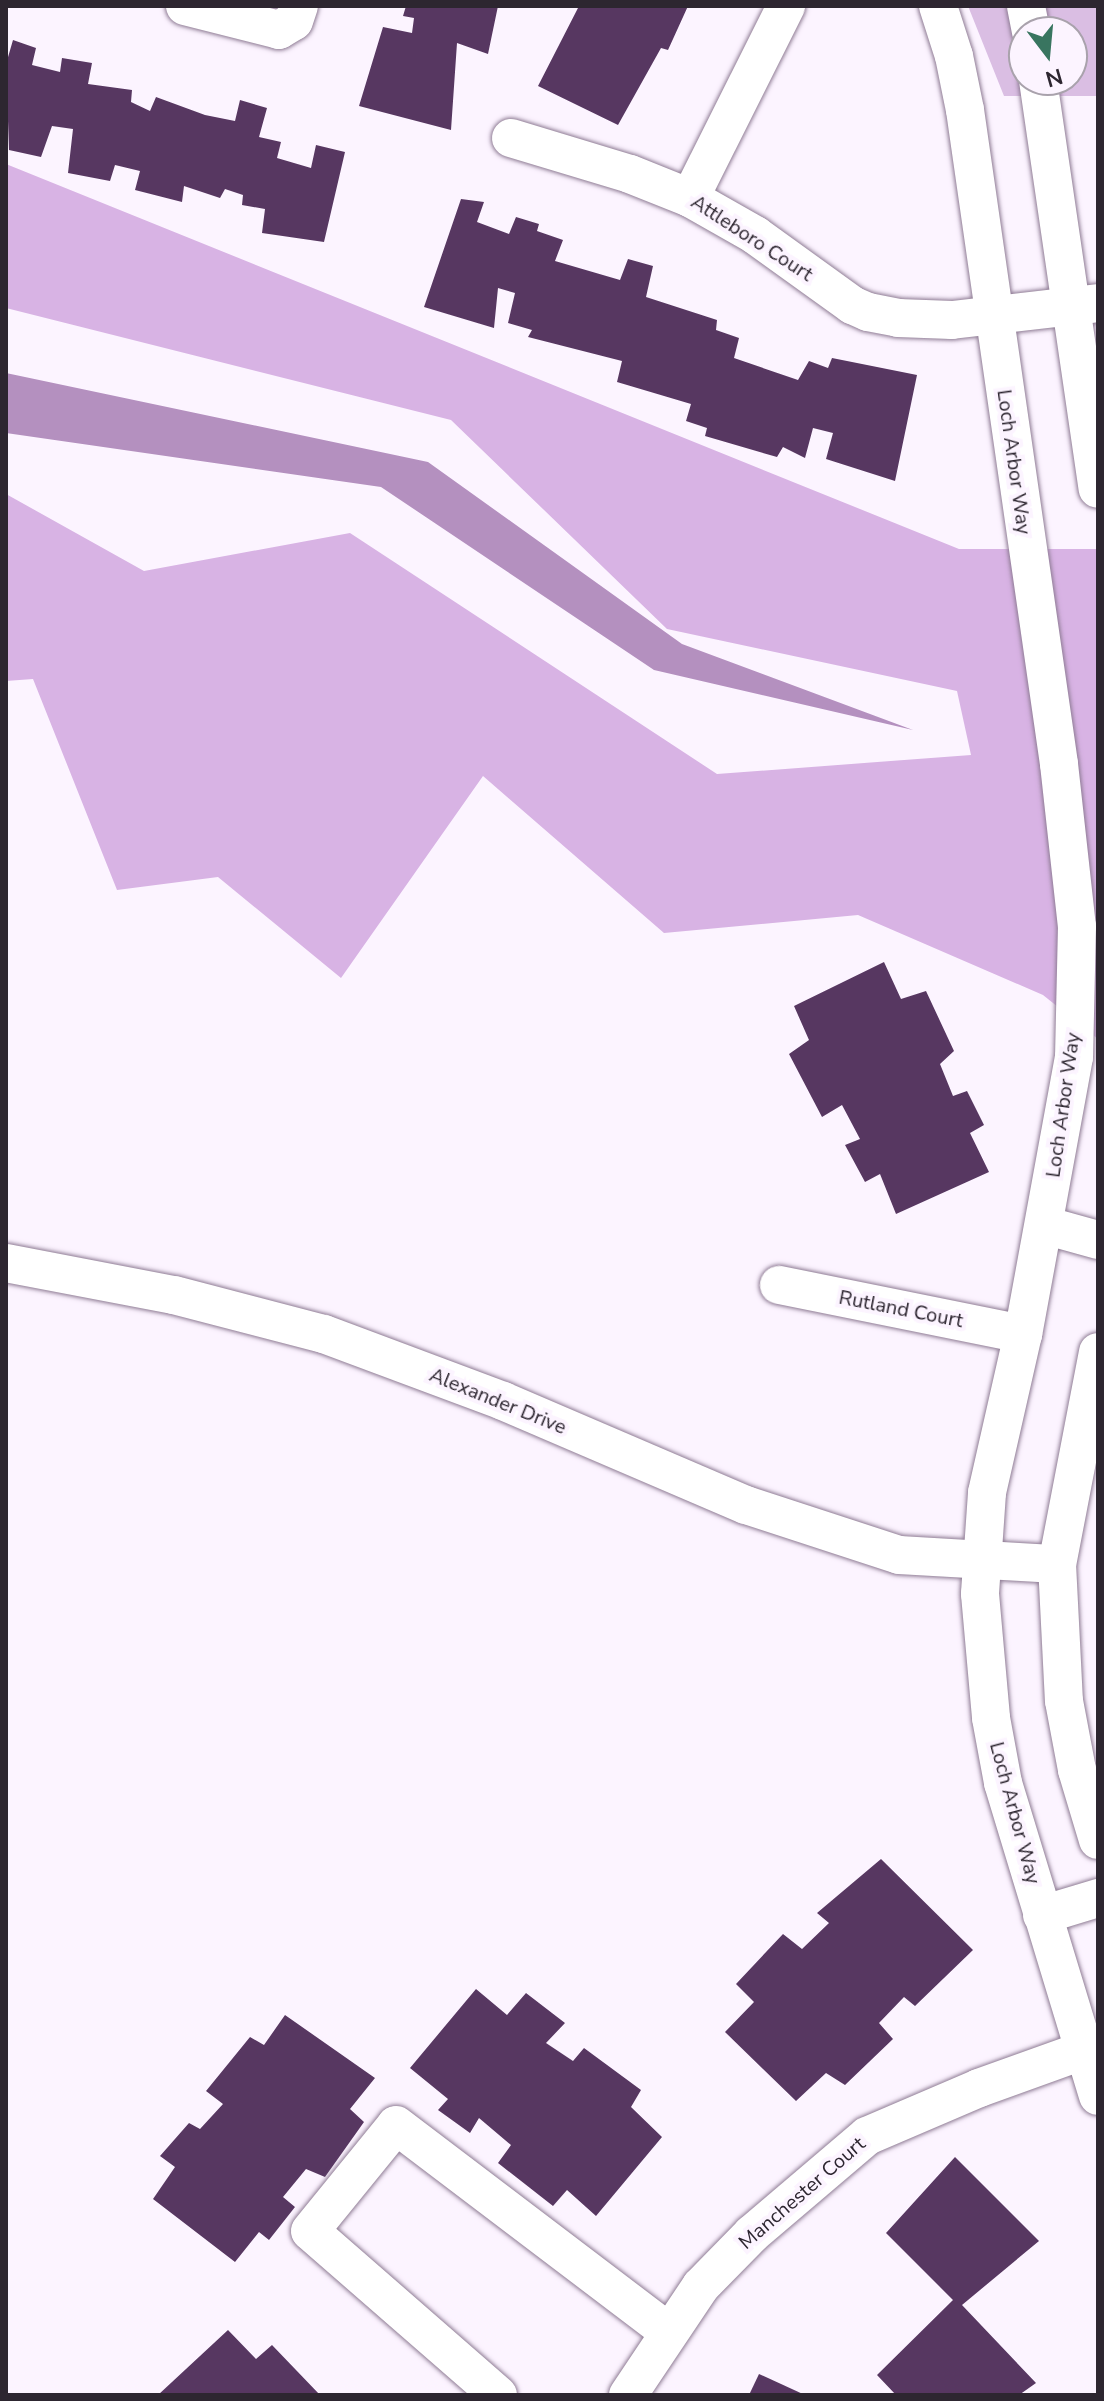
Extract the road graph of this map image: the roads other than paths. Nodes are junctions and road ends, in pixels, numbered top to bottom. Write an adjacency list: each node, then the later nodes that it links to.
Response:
1 (185, 6): 2 (street)
2 (299, 6)
3 (786, 6): 7 (street)
4 (938, 6): 9 (street, Loch Arbor Way)
5 (1041, 96): 8 (street)
6 (511, 138): 7 (street, Attleboro Court)
7 (690, 198): 9 (street, Attleboro Court)
8 (1084, 304): 9 (street, Attleboro Court); 10 (street)
9 (992, 313): 11 (street, Loch Arbor Way)
10 (1098, 489)
11 (1044, 1225): 12 (street); 15 (street, Loch Arbor Way)
12 (1098, 1240)
13 (6, 1263): 18 (street, Alexander Drive)
14 (779, 1285): 15 (street, Rutland Court)
15 (1023, 1334): 18 (street, Loch Arbor Way)
16 (1098, 1352): 17 (street)
17 (1090, 1434): 19 (street)
18 (982, 1561): 19 (street, Alexander Drive); 22 (street, Loch Arbor Way)
19 (1057, 1564): 20 (street)
20 (1098, 1840)
21 (1098, 1898): 22 (street)
22 (1042, 1915): 23 (street, Loch Arbor Way)
23 (1082, 2051): 24 (street, Loch Arbor Way); 25 (street, Manchester Court)
24 (1098, 2096)
25 (669, 2332): 26 (street); 27 (street, Manchester Court)
26 (498, 2395)
27 (628, 2395)

